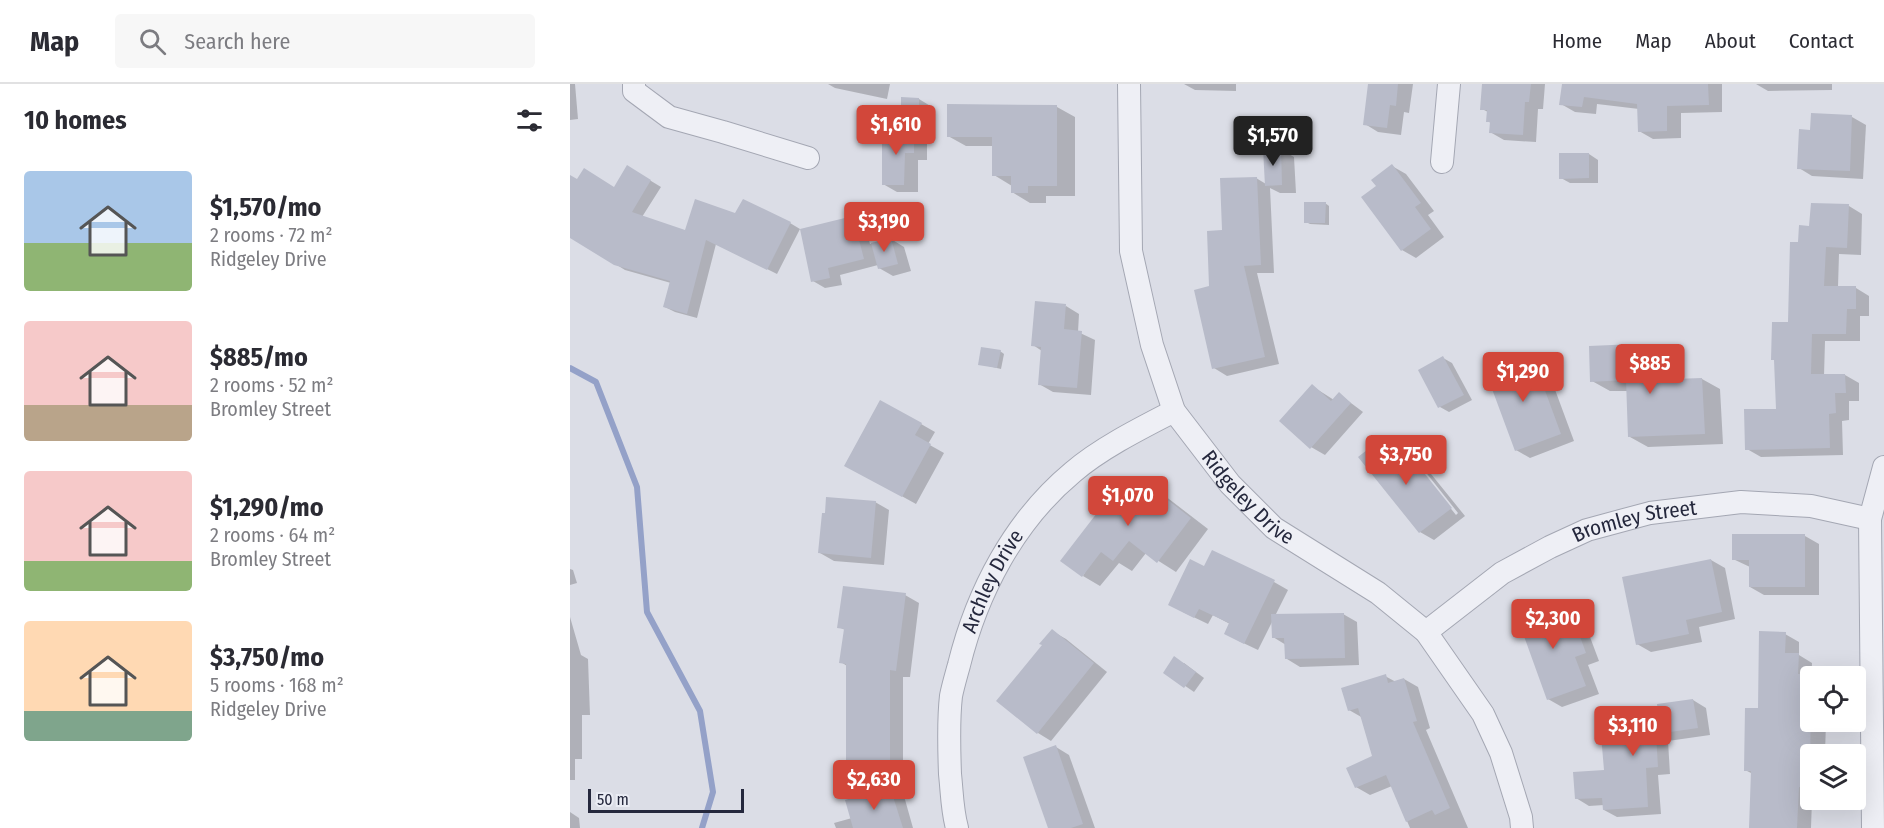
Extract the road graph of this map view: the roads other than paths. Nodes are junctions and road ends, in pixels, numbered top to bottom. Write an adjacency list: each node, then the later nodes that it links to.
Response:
1 (634, 84): 4 (street)
2 (1129, 84): 6 (street, Ridgeley Drive)
3 (1449, 84): 5 (street)
4 (808, 158)
5 (1442, 162)
6 (1174, 411): 9 (street, Ridgeley Drive); 11 (street, Archley Drive)
7 (1884, 467): 8 (street)
8 (1870, 519): 9 (street, Bromley Street); 10 (street)
9 (1426, 632): 12 (street, Ridgeley Drive)
10 (1877, 635): 13 (street)
11 (957, 828)
12 (1522, 828)
13 (1873, 828)

